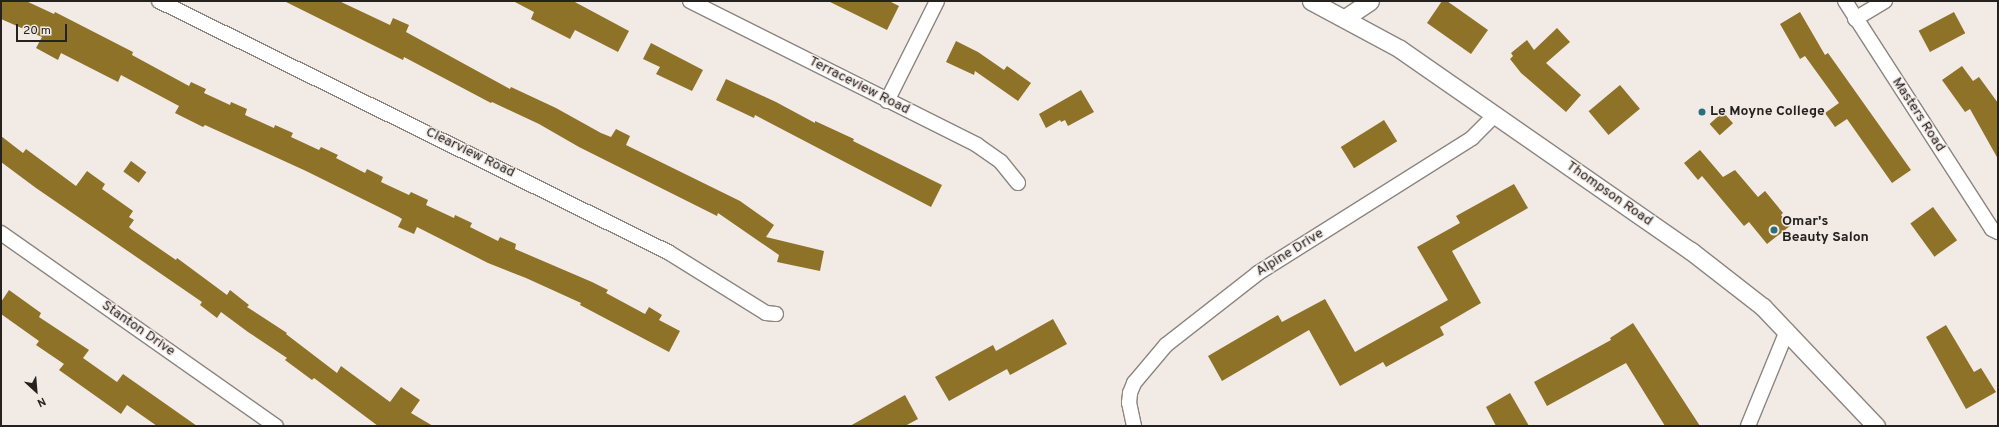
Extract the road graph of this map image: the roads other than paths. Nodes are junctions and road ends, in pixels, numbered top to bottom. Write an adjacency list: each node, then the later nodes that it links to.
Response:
1 (159, 1): 15 (street, Clearview Road)
2 (690, 1): 10 (street, Terraceview Road)
3 (937, 1): 10 (street)
4 (1311, 1): 8 (street, Thompson Road)
5 (1370, 1): 8 (street)
6 (1844, 1): 9 (street, Masters Road)
7 (1885, 1): 9 (street)
8 (1346, 18): 11 (street, Thompson Road)
9 (1855, 19): 13 (street, Masters Road)
10 (887, 101): 12 (street, Terraceview Road)
11 (1495, 115): 16 (street, Thompson Road); 18 (street, Alpine Drive)
12 (1018, 183)
13 (1995, 231)
14 (1, 233): 17 (street, Stanton Drive)
15 (776, 314)
16 (1787, 331): 19 (street); 20 (street, Thompson Road)
17 (276, 426)
18 (1134, 426)
19 (1748, 426)
20 (1876, 426)

